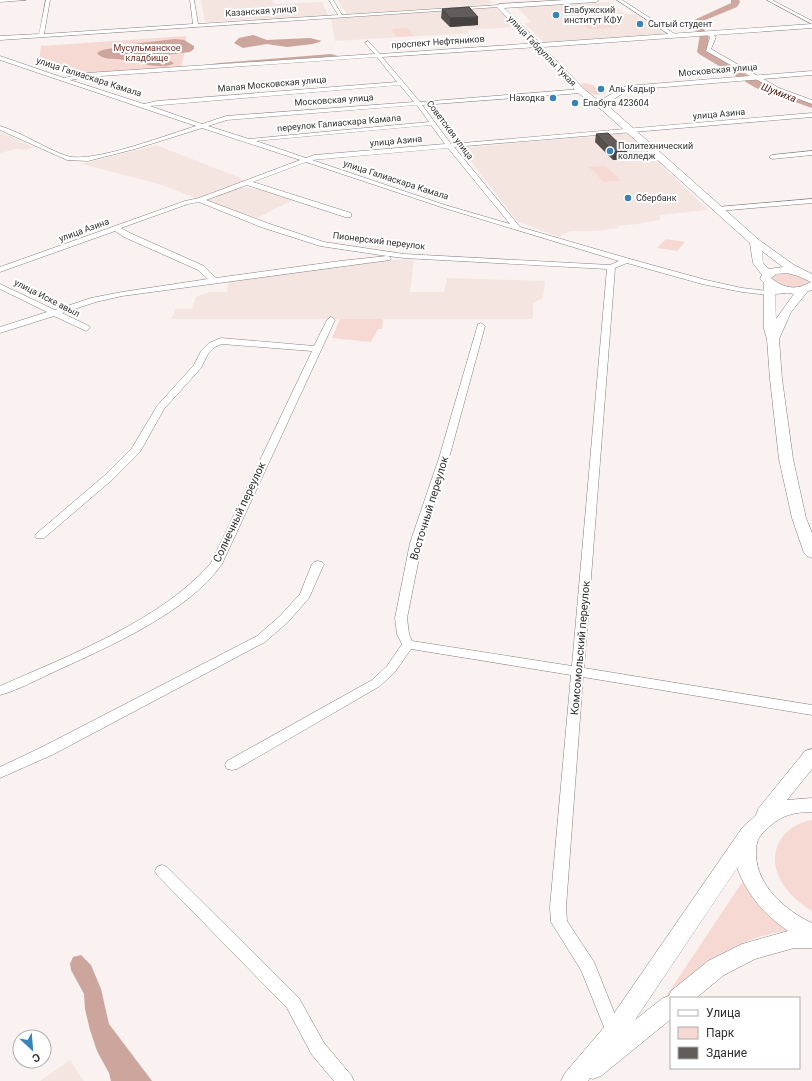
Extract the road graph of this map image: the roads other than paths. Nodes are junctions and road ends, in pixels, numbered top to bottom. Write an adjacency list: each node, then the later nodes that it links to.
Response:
1 (24, 0): 9 (street)
2 (48, 0): 16 (street)
3 (192, 0): 13 (street)
4 (331, 0): 11 (street)
5 (493, 0): 10 (street, улица Габдуллы Тукая)
6 (596, 0): 10 (main road, Казанская улица)
7 (619, 0): 17 (street)
8 (769, 0): 12 (street)
9 (0, 1)
10 (499, 6): 11 (street, Казанская улица); 21 (main road, улица Габдуллы Тукая)
11 (340, 15): 13 (street, Казанская улица)
12 (812, 22)
13 (196, 25): 16 (street, Казанская улица)
14 (812, 26): 15 (main road, проспект Нефтяников)
15 (708, 33): 17 (main road, проспект Нефтяников); 25 (street)
16 (41, 35): 18 (street, Казанская улица); 20 (street)
17 (675, 36): 21 (main road, проспект Нефтяников)
18 (0, 38)
19 (368, 43): 22 (street, Советская улица)
20 (0, 44)
21 (538, 45): 22 (street, проспект Нефтяников); 28 (main road, улица Габдуллы Тукая)
22 (379, 55): 26 (street, проспект Нефтяников); 27 (street, Советская улица)
23 (0, 58): 26 (street, улица Галиаскара Камала)
24 (812, 73): 25 (main road, Московская улица)
25 (756, 77): 29 (main road, Московская улица); 30 (street)
26 (65, 79): 32 (street, улица Галиаскара Камала)
27 (400, 83): 31 (street, Советская улица); 32 (street, Малая Московская улица)
28 (583, 93): 29 (main road); 31 (street, Московская улица); 33 (main road, улица Габдуллы Тукая)
29 (608, 97): 33 (main road)
30 (812, 102)
31 (418, 104): 35 (street, Советская улица); 36 (street, Московская улица)
32 (145, 105): 36 (street, улица Галиаскара Камала)
33 (606, 109): 38 (main road, улица Габдуллы Тукая)
34 (812, 115): 38 (street, улица Азина)
35 (432, 123): 39 (street, переулок Галиаскара Камала); 40 (street, Советская улица)
36 (203, 126): 37 (street, Московская улица); 39 (street, улица Галиаскара Камала)
37 (0, 128)
38 (630, 131): 40 (street, улица Азина); 47 (main road, улица Габдуллы Тукая)
39 (247, 140): 43 (street, улица Галиаскара Камала)
40 (449, 145): 43 (street, улица Азина); 50 (street, Советская улица)
41 (812, 153): 42 (street)
42 (772, 157)
43 (304, 160): 44 (street, улица Азина); 50 (street, улица Галиаскара Камала)
44 (248, 183): 45 (street, улица Азина); 48 (street)
45 (200, 200): 49 (street, улица Азина); 52 (street, Пионерский переулок)
46 (812, 201): 47 (street)
47 (718, 209): 51 (main road, улица Габдуллы Тукая)
48 (348, 215)
49 (116, 228): 57 (street, улица Азина); 59 (street)
50 (517, 228): 53 (street, улица Галиаскара Камала)
51 (755, 242): 56 (main road, улица Габдуллы Тукая); 60 (main road)
52 (404, 256): 55 (street, Пионерский переулок); 59 (street)
53 (627, 261): 55 (street); 63 (street, улица Галиаскара Камала)
54 (812, 264): 56 (main road)
55 (611, 267): 76 (street, Комсомольский переулок)
56 (786, 268): 58 (main road); 60 (main road)
57 (0, 270)
58 (812, 279)
59 (213, 280): 65 (street)
60 (767, 282): 62 (main road); 63 (street, улица Галиаскара Камала); 63 (street); 64 (main road)
61 (0, 286): 65 (street, улица Иске авыл)
62 (803, 288): 70 (main road)
63 (742, 290): 64 (street)
64 (770, 305): 70 (main road)
65 (53, 312): 68 (street, улица Иске авыл); 69 (street)
66 (331, 320): 71 (street, Солнечный переулок)
67 (481, 326): 75 (street, Восточный переулок)
68 (86, 328)
69 (0, 330)
70 (773, 339): 73 (main road)
71 (316, 349): 72 (street); 77 (street, Солнечный переулок)
72 (40, 536)
73 (812, 553)
74 (318, 564): 81 (street)
75 (408, 644): 76 (street); 80 (street)
76 (578, 671): 78 (street); 89 (street, Комсомольский переулок)
77 (0, 691)
78 (812, 710)
79 (812, 756): 83 (main road)
80 (232, 764)
81 (0, 773)
82 (812, 805): 83 (main road)
83 (754, 828): 85 (main road); 89 (main road)
84 (162, 871): 90 (street)
85 (812, 933)
86 (812, 940): 87 (main road)
87 (681, 997)
88 (670, 1006): 92 (main road)
89 (614, 1032): 91 (main road)
90 (345, 1081)
91 (573, 1081)
92 (577, 1081)

